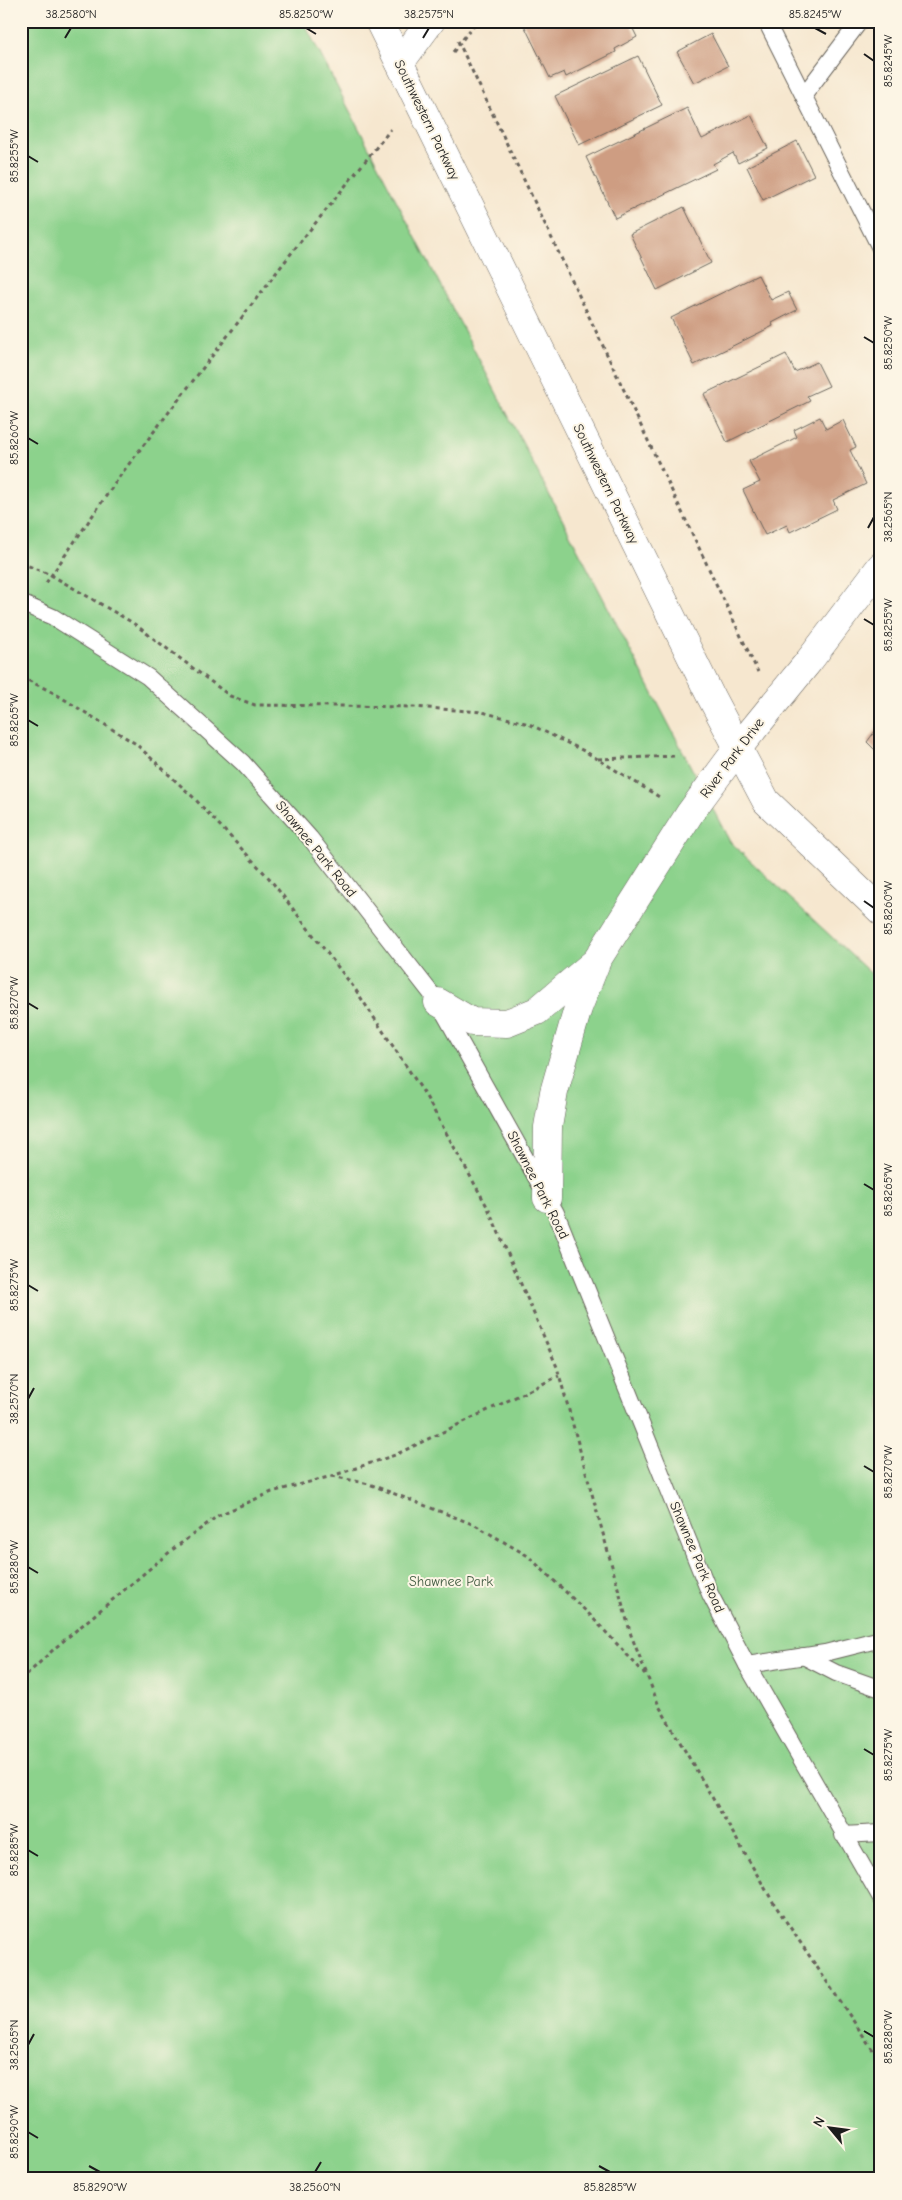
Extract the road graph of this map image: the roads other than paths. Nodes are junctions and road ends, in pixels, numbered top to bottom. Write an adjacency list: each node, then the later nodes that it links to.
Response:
1 (379, 21): 5 (street, Southwestern Parkway)
2 (431, 21): 5 (street)
3 (766, 21): 6 (lane)
4 (860, 21): 6 (lane)
5 (400, 63): 10 (street, Southwestern Parkway)
6 (804, 95): 7 (lane)
7 (881, 250)
8 (881, 566): 10 (street, River Park Drive)
9 (27, 605): 13 (lane, Shawnee Park Road)
10 (738, 748): 11 (street, Southwestern Parkway); 12 (street, River Park Drive)
11 (881, 911)
12 (597, 960): 13 (street, River Park Drive); 14 (street, River Park Drive)
13 (438, 1002): 14 (lane, Shawnee Park Road)
14 (547, 1198): 17 (lane, Shawnee Park Road)
15 (881, 1639): 16 (lane)
16 (803, 1656): 17 (lane); 18 (lane)
17 (747, 1664): 20 (lane, Shawnee Park Road)
18 (881, 1689)
19 (881, 1833): 20 (lane)
20 (843, 1836): 21 (lane, Shawnee Park Road)
21 (881, 1898)

